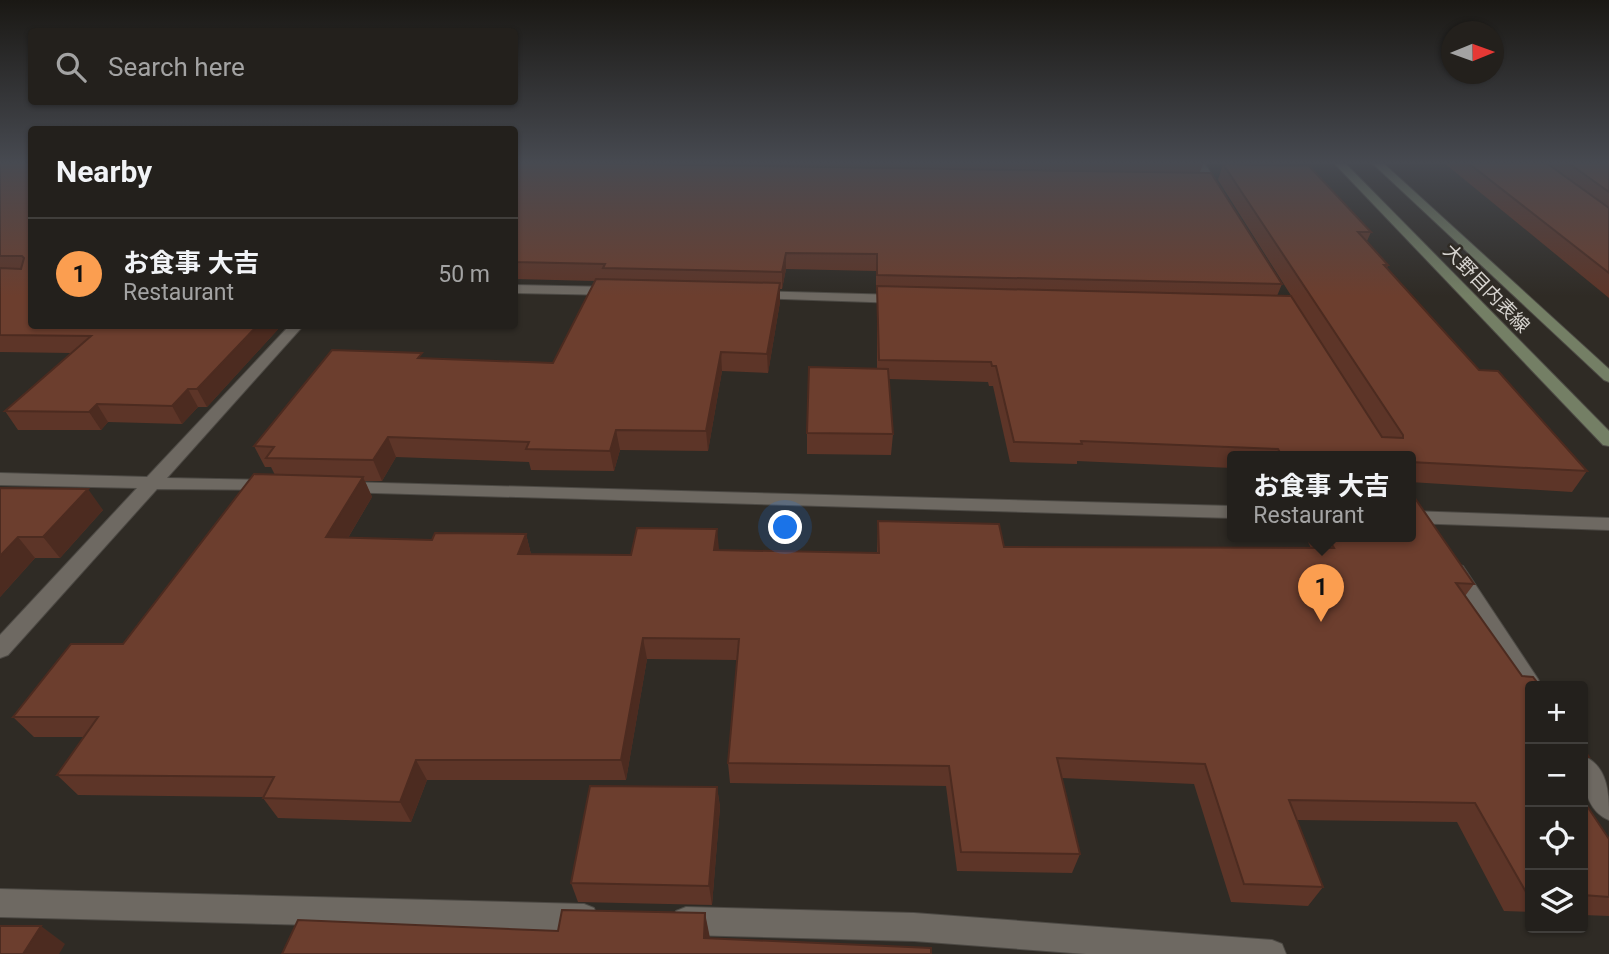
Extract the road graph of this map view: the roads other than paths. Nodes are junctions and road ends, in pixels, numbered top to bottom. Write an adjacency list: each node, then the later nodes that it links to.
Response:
1 (1381, 207): 9 (main road, 大野目内表線)
2 (1424, 207): 8 (main road, 大野目内表線)
3 (518, 289): 4 (lane)
4 (625, 292)
5 (736, 295): 6 (lane)
6 (915, 299)
7 (293, 329): 11 (lane)
8 (1609, 377)
9 (1609, 441)
10 (0, 479): 11 (lane)
11 (152, 482): 12 (lane); 18 (lane)
12 (290, 486)
13 (332, 487): 15 (lane)
14 (1416, 511): 17 (lane)
15 (1227, 512)
16 (1416, 514): 19 (lane)
17 (1609, 524)
18 (0, 649)
19 (1528, 681)
20 (1588, 775): 21 (lane)
21 (1609, 808)
22 (0, 902): 23 (lane)
23 (609, 919)
24 (665, 921): 25 (lane)
25 (1272, 954)

